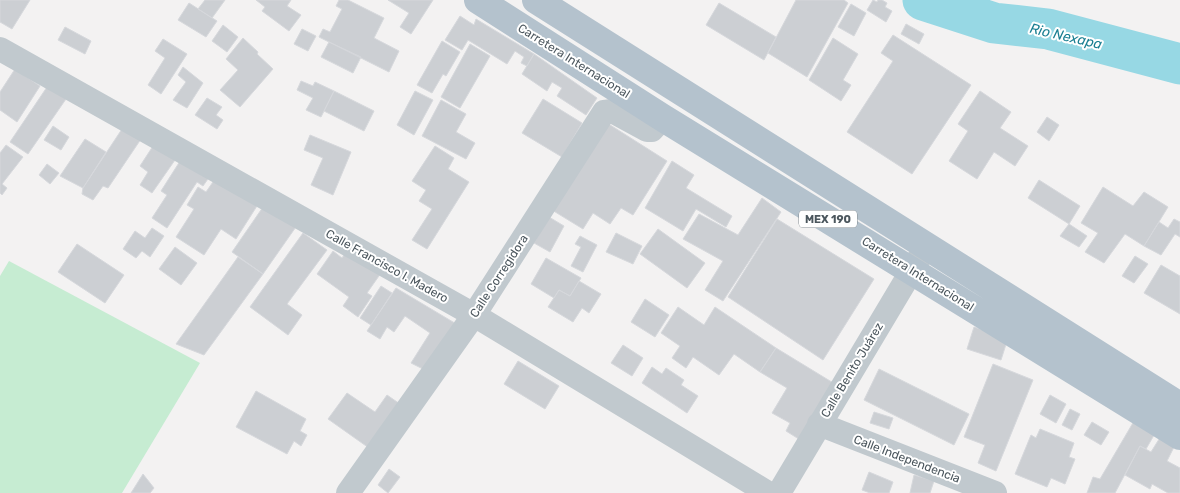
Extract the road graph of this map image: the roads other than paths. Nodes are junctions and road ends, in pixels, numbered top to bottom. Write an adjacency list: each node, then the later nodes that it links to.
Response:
1 (478, 0): 4 (main road, Carretera Internacional / MEX 190)
2 (536, 0): 5 (main road, MEX 190)
3 (0, 49): 9 (street, Calle Francisco I. Madero)
4 (663, 118): 6 (main road, Carretera Internacional / MEX 190); 9 (street, Calle Corregidora)
5 (754, 138): 6 (main road); 7 (main road, MEX 190)
6 (738, 163): 8 (main road, Carretera Internacional / MEX 190)
7 (926, 246): 8 (street, Calle Benito Juárez); 10 (main road, MEX 190)
8 (912, 271): 11 (street, Calle Benito Juárez); 12 (main road, Carretera Internacional / MEX 190)
9 (474, 315): 13 (street, Calle Corregidora); 14 (street, Calle Francisco I. Madero)
10 (1180, 406)
11 (820, 424): 15 (street, Calle Benito Juárez); 16 (street, Calle Independencia)
12 (1180, 436)
13 (348, 493)
14 (768, 493)
15 (779, 493)
16 (995, 493)

